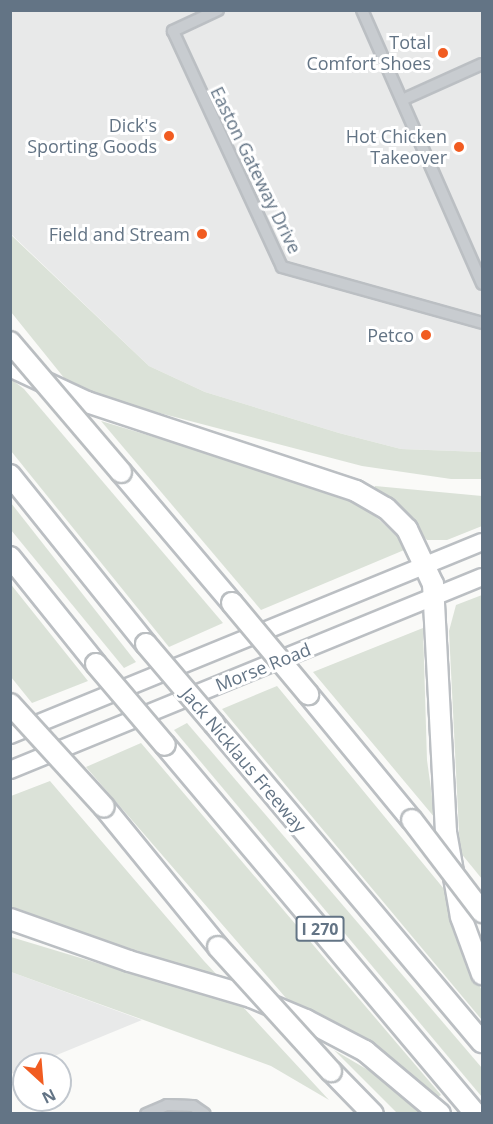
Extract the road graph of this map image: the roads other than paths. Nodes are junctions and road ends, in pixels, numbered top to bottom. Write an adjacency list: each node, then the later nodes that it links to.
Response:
1 (218, 10): 6 (street, Easton Gateway Drive)
2 (362, 10): 4 (street)
3 (483, 64): 4 (street)
4 (402, 100): 5 (street)
5 (482, 277)
6 (483, 323)
7 (10, 342): 18 (highway, bridge)
8 (10, 366): 12 (highway)
9 (10, 475): 21 (highway, Jack Nicklaus Freeway / I 270, bridge)
10 (483, 542): 12 (main road, Morse Road)
11 (10, 556): 26 (highway, I 270, bridge)
12 (426, 566): 14 (highway); 16 (main road, Morse Road)
13 (483, 577): 14 (main road, Morse Road)
14 (434, 597): 17 (main road, Morse Road); 20 (highway)
15 (10, 704): 24 (highway, bridge)
16 (10, 735)
17 (10, 770)
18 (483, 912)
19 (10, 919): 25 (highway)
20 (483, 974)
21 (483, 1042)
22 (146, 1113): 23 (street)
23 (205, 1113)
24 (373, 1113)
25 (440, 1113)
26 (476, 1113)

